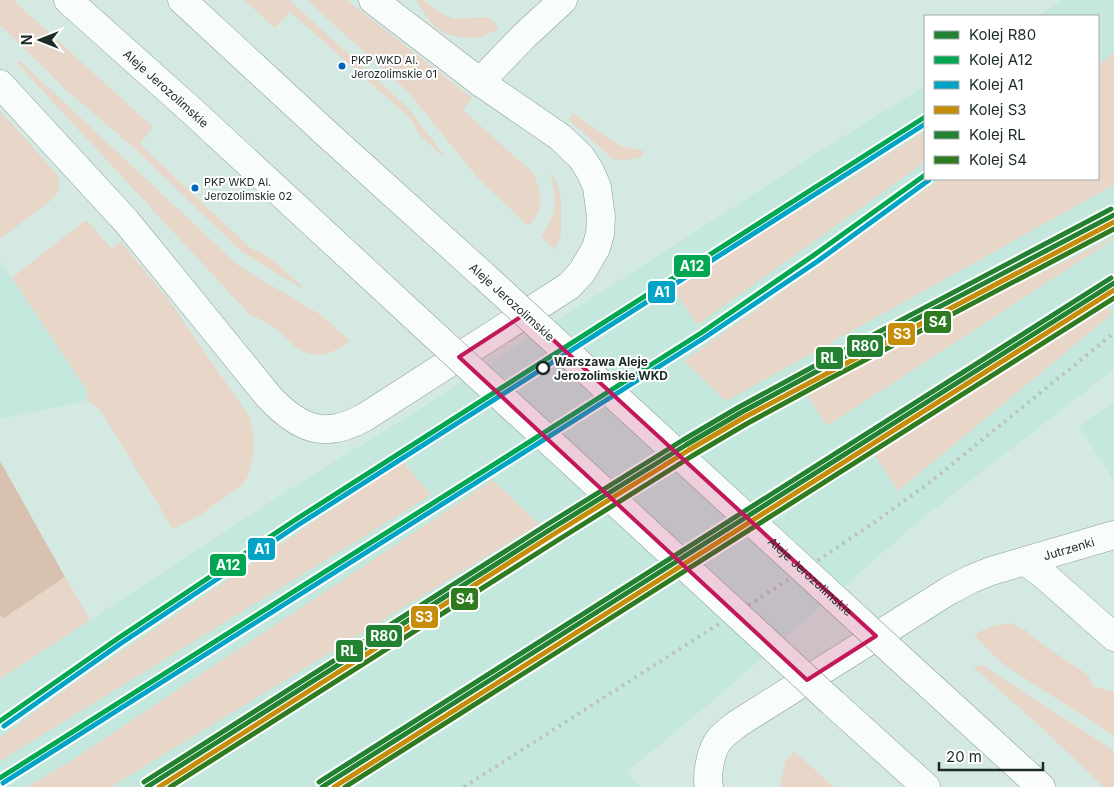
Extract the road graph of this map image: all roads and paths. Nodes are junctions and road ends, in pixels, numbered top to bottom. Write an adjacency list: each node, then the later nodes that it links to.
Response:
1 (68, 0): 11 (main road, Aleje Jerozolimskie, bridge)
2 (182, 0): 12 (main road, Aleje Jerozolimskie, bridge)
3 (373, 0): 5 (main road)
4 (563, 0): 5 (main road)
5 (480, 82): 6 (main road)
6 (0, 84)
7 (1114, 534): 8 (main road, Jutrzenki)
8 (1025, 561): 9 (main road); 10 (main road, Jutrzenki)
9 (1114, 637)
10 (709, 787)
11 (926, 787)
12 (1041, 787)

